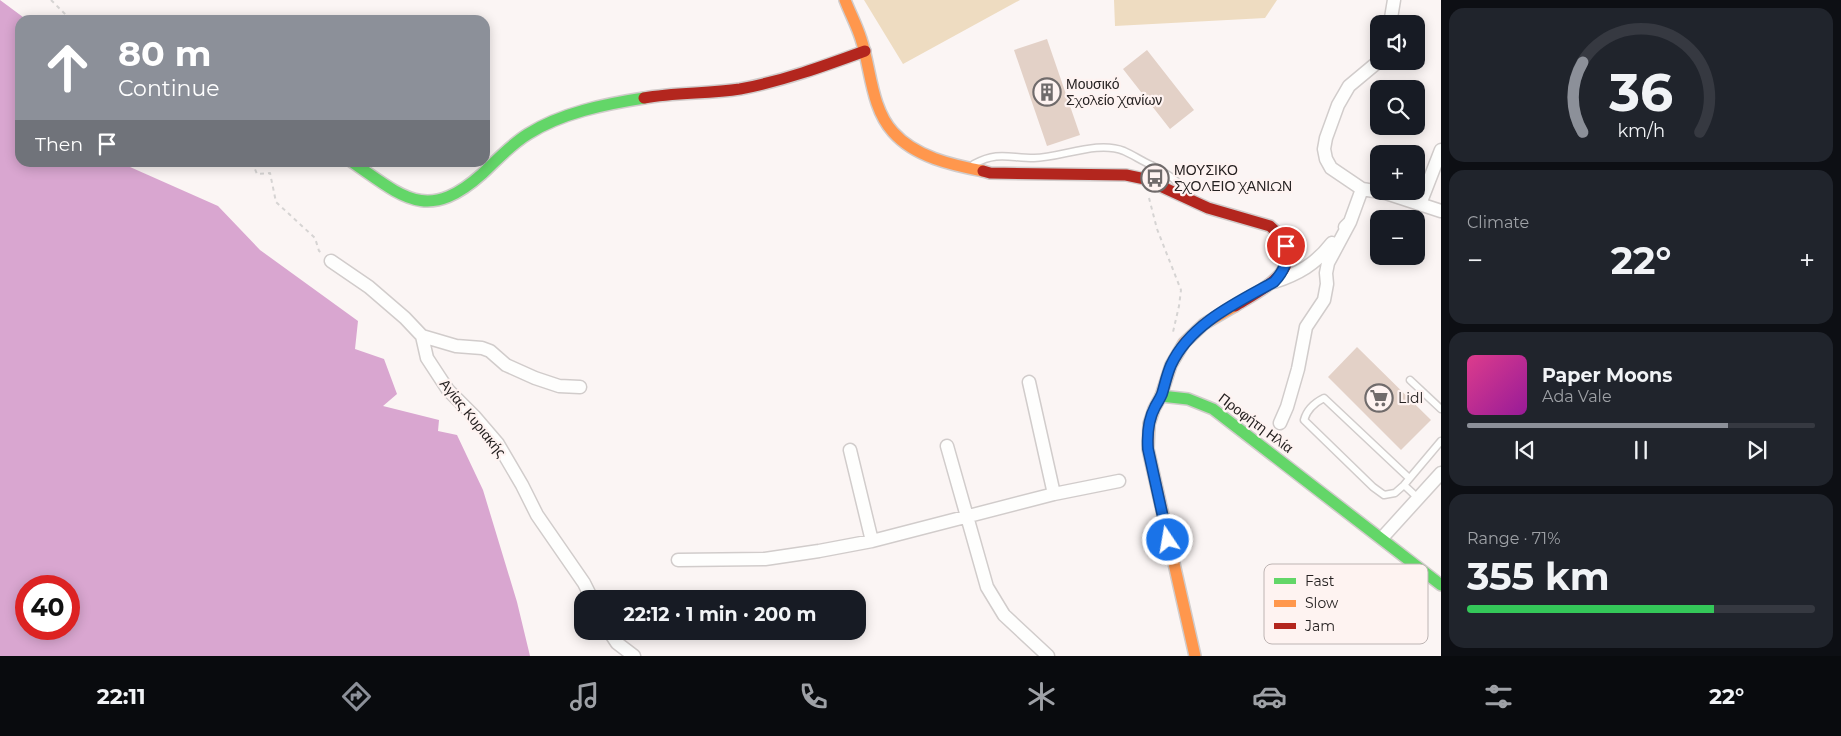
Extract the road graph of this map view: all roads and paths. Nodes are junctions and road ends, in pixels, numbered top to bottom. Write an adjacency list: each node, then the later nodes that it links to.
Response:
1 (51, 0): 4 (path)
2 (845, 0): 6 (street)
3 (1394, 0): 5 (street)
4 (66, 15)
5 (1392, 15)
6 (865, 51): 9 (street); 13 (street)
7 (1370, 68): 15 (street)
8 (1441, 150): 17 (street)
9 (490, 166)
10 (254, 167): 20 (path)
11 (359, 167): 12 (street)
12 (489, 167)
13 (967, 169): 14 (street); 16 (lane)
14 (1145, 179): 16 (street); 22 (path)
15 (1362, 189): 17 (street); 19 (street)
16 (1189, 198): 21 (street)
17 (1420, 204): 18 (street)
18 (1441, 211)
19 (1350, 222): 21 (street); 29 (street)
20 (331, 262): 23 (street, Αγίας Κυριακής)
21 (1274, 282): 27 (street)
22 (1172, 335)
23 (422, 336): 26 (street); 46 (street, Αγίας Κυριακής)
24 (1410, 380): 28 (lane)
25 (1029, 382): 37 (street)
26 (580, 387)
27 (1162, 396): 40 (street, Προφήτη Ηλία); 50 (street)
28 (1441, 410)
29 (1280, 422)
30 (1441, 441): 34 (lane)
31 (947, 446): 39 (street)
32 (850, 450): 41 (street)
33 (1441, 473): 38 (street)
34 (1409, 478): 36 (lane); 36 (lane)
35 (1120, 481): 37 (street)
36 (1404, 485): 38 (lane)
37 (1054, 494): 39 (street)
38 (1419, 499): 40 (street)
39 (968, 516): 41 (street); 49 (street)
40 (1382, 538): 43 (street, Προφήτη Ηλία)
41 (872, 541): 42 (street)
42 (678, 560)
43 (1415, 564)
44 (1428, 575): 45 (street, Προφήτη Ηλία)
45 (1441, 585)
46 (588, 590)
47 (614, 640): 48 (street)
48 (634, 656)
49 (1048, 656)
50 (1195, 656)

